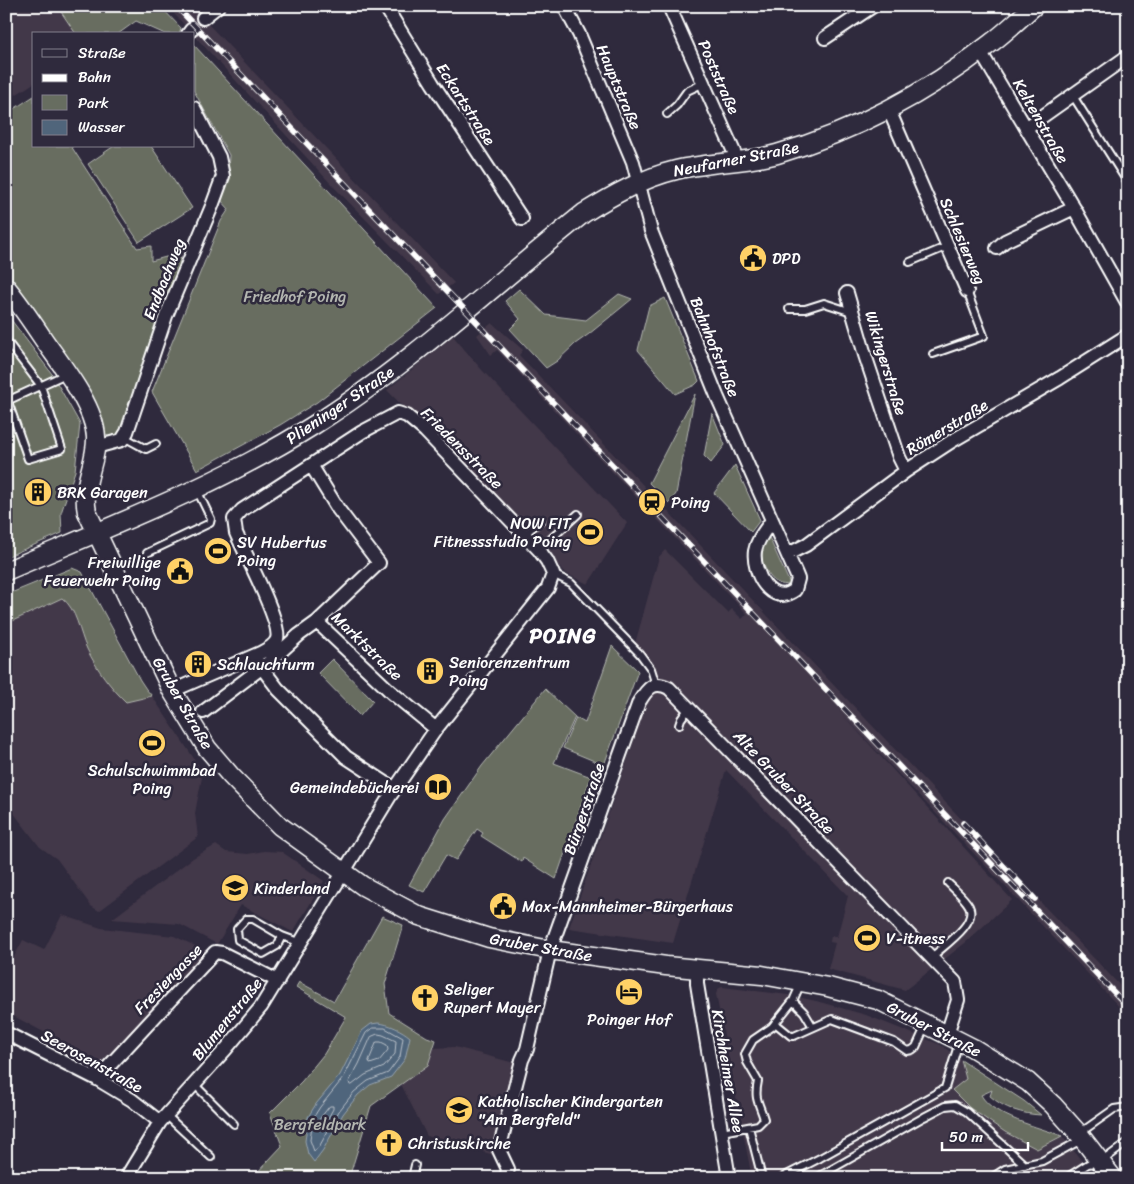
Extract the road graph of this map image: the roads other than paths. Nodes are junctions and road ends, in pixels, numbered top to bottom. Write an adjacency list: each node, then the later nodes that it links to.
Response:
1 (218, 6): 7 (street)
2 (385, 6): 21 (street, Eckartstraße)
3 (564, 6): 18 (street, Hauptstraße)
4 (669, 6): 11 (street, Poststraße)
5 (873, 6): 8 (street)
6 (1026, 9): 9 (street, Neufarner Straße)
7 (203, 18)
8 (825, 38)
9 (980, 51): 14 (street, Neufarner Straße); 16 (street, Keltenstraße)
10 (1128, 56): 12 (street)
11 (705, 83): 15 (lane); 17 (street, Poststraße)
12 (1073, 96): 16 (street); 19 (lane)
13 (195, 110): 37 (street, Endbachweg)
14 (889, 110): 17 (street, Neufarner Straße); 22 (street, Schlesierweg)
15 (667, 114)
16 (1026, 128): 20 (street, Keltenstraße)
17 (738, 161): 18 (street, Neufarner Straße)
18 (638, 182): 42 (street, Plieninger Straße); 45 (street, Bahnhofstraße)
19 (1128, 183)
20 (1074, 208): 23 (street); 28 (street, Keltenstraße)
21 (522, 219)
22 (948, 246): 24 (lane); 25 (street, Schlesierweg)
23 (997, 248)
24 (910, 262)
25 (967, 291): 33 (lane, Schlesierweg)
26 (848, 293): 30 (street, Wikingerstraße)
27 (10, 297): 34 (street, Gruber Straße)
28 (1128, 304)
29 (789, 309): 30 (lane)
30 (853, 312): 41 (street, Wikingerstraße)
31 (1128, 335): 41 (street, Römerstraße)
32 (6, 340): 35 (lane)
33 (933, 354)
34 (68, 373): 35 (lane); 39 (street, Gruber Straße)
35 (41, 386): 36 (lane); 36 (lane)
36 (8, 398)
37 (124, 437): 38 (lane); 39 (street)
38 (156, 444)
39 (96, 447): 46 (street, Gruber Straße)
40 (312, 465): 47 (street, Friedensstraße); 53 (street, Marktstraße); 54 (street, Friedensstraße)
41 (906, 471): 50 (street, Römerstraße)
42 (197, 489): 46 (street, Plieninger Straße); 49 (lane)
43 (578, 514): 48 (lane)
44 (541, 520): 47 (lane)
45 (772, 520): 50 (street, Bahnhofstraße); 50 (street, Bahnhofstraße)
46 (97, 532): 51 (street, Plieninger Straße); 57 (street, Gruber Straße)
47 (525, 534): 48 (street, Friedensstraße)
48 (540, 550): 52 (street, Friedensstraße)
49 (147, 553)
50 (788, 554)
51 (6, 571)
52 (553, 574): 56 (lane); 61 (street)
53 (317, 622): 55 (street); 61 (street, Marktstraße)
54 (253, 656): 55 (street); 57 (street, Friedensstraße)
55 (261, 668): 59 (street); 62 (street)
56 (656, 685): 58 (street, Alte Gruber Straße); 67 (street, Bürgerstraße)
57 (172, 690): 63 (street, Gruber Straße)
58 (689, 708): 60 (lane); 68 (street, Alte Gruber Straße)
59 (203, 712)
60 (679, 724)
61 (436, 729): 62 (street)
62 (395, 789): 63 (street)
63 (344, 873): 66 (street, Blumenstraße); 67 (street, Gruber Straße)
64 (948, 883): 68 (lane)
65 (282, 936): 65 (lane); 66 (lane)
66 (301, 944): 70 (street, Blumenstraße)
67 (550, 950): 69 (street, Gruber Straße); 94 (street, Bürgerstraße)
68 (932, 957): 77 (street, Alte Gruber Straße)
69 (697, 970): 71 (street, Gruber Straße); 84 (street, Kirchheimer Allee)
70 (278, 981): 78 (street, Fresiengasse); 79 (street, Blumenstraße)
71 (801, 982): 72 (lane); 74 (street, Gruber Straße)
72 (793, 1001): 73 (lane); 75 (lane)
73 (775, 1023): 75 (lane); 83 (lane)
74 (926, 1024): 75 (lane); 77 (street, Gruber Straße)
75 (813, 1027)
76 (6, 1033): 78 (street, Seerosenstraße)
77 (960, 1041): 85 (street, Gruber Straße); 97 (lane)
78 (97, 1079): 81 (street, Seerosenstraße)
79 (194, 1084): 81 (street, Blumenstraße); 82 (lane)
80 (1128, 1107): 85 (lane)
81 (163, 1119): 87 (lane); 92 (street, Blumenstraße)
82 (234, 1124)
83 (749, 1127): 84 (lane); 96 (lane)
84 (722, 1132): 95 (street, Kirchheimer Allee)
85 (1080, 1136): 88 (lane); 90 (street, Gruber Straße)
86 (1128, 1142): 90 (lane)
87 (211, 1157)
88 (1025, 1164): 98 (lane); 99 (lane)
89 (415, 1165): 93 (lane)
90 (1105, 1170): 91 (lane)
91 (1073, 1176): 100 (lane)
92 (126, 1178)
93 (412, 1178)
94 (506, 1178)
95 (729, 1178)
96 (762, 1178)
97 (781, 1178)
98 (816, 1178)
99 (991, 1178)
100 (1066, 1178)

